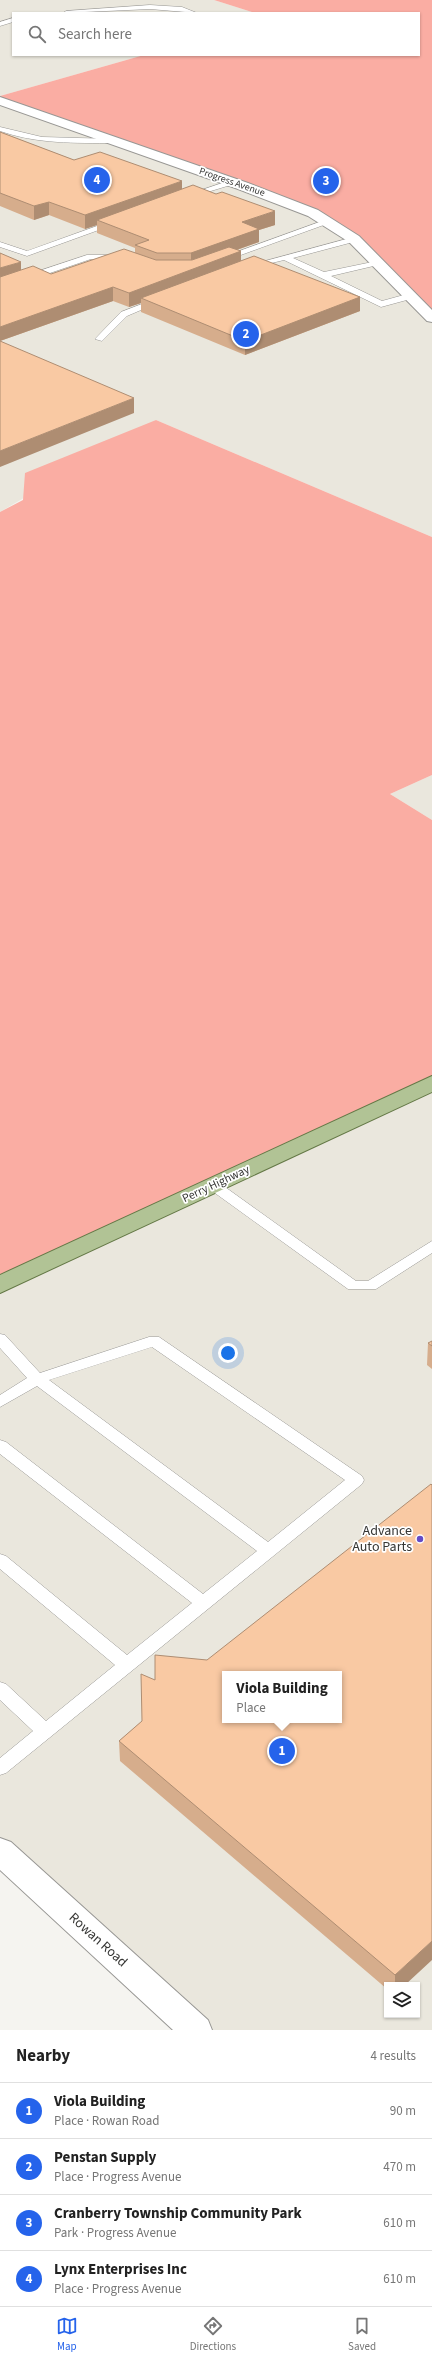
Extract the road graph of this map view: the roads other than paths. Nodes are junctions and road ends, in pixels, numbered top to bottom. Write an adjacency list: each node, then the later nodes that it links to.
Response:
1 (121, 9): 2 (lane); 3 (lane); 4 (lane)
2 (80, 12)
3 (133, 12)
4 (192, 12)
5 (12, 20): 6 (lane)
6 (0, 24)
7 (0, 101): 11 (street, Progress Avenue)
8 (0, 129): 9 (lane)
9 (13, 134): 10 (lane); 11 (lane)
10 (0, 137)
11 (114, 141): 12 (street, Progress Avenue)
12 (231, 182): 13 (lane); 15 (street, Progress Avenue)
13 (182, 198)
14 (120, 220): 17 (lane)
15 (328, 222): 16 (street, Progress Avenue); 20 (lane)
16 (354, 239): 18 (lane); 21 (street, Progress Avenue)
17 (0, 244)
18 (285, 257): 22 (lane); 23 (lane)
19 (128, 260): 24 (lane)
20 (213, 262)
21 (379, 262): 23 (lane); 25 (street, Progress Avenue)
22 (245, 268)
23 (323, 275): 25 (lane)
24 (0, 287)
25 (411, 296): 27 (street, Progress Avenue)
26 (167, 298): 28 (lane)
27 (432, 318)
28 (99, 339)
29 (432, 1083): 30 (main road, Perry Highway)
30 (213, 1185): 31 (lane); 32 (main road, Perry Highway)
31 (432, 1246)
32 (0, 1285)
33 (0, 1339): 34 (lane)
34 (37, 1379): 35 (lane); 37 (lane); 37 (lane)
35 (0, 1402)
36 (0, 1446): 39 (lane)
37 (268, 1551): 39 (lane)
38 (0, 1560): 40 (lane)
39 (203, 1603): 40 (lane)
40 (127, 1664): 42 (lane)
41 (0, 1689): 42 (lane)
42 (45, 1731): 43 (lane)
43 (0, 1768)
44 (0, 1851): 45 (street, Rowan Road)
45 (196, 2030)

